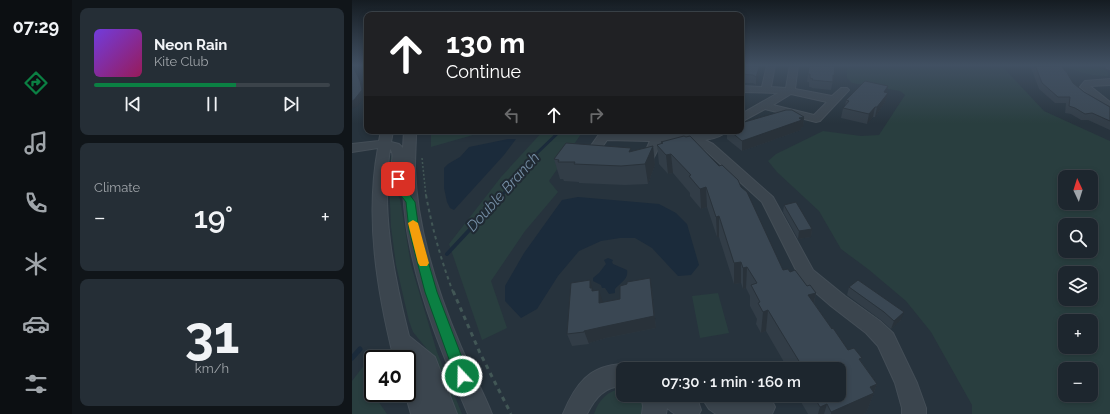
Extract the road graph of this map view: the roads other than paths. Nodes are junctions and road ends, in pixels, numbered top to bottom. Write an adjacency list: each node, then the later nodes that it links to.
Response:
1 (767, 84): 5 (street)
2 (791, 84): 7 (street)
3 (1087, 84): 10 (street)
4 (744, 89): 5 (street)
5 (766, 90): 7 (street)
6 (844, 90): 8 (street)
7 (790, 91): 8 (street); 9 (street)
8 (834, 100): 9 (street)
9 (764, 106): 11 (street)
10 (1110, 107)
11 (744, 117)
12 (404, 134): 17 (street)
13 (409, 134): 22 (street)
14 (713, 134): 15 (street)
15 (695, 135): 16 (street); 35 (street)
16 (658, 137): 19 (street); 21 (street)
17 (386, 141): 18 (street); 18 (street); 22 (street); 23 (street)
18 (360, 149): 20 (street)
19 (613, 154)
20 (352, 155)
21 (627, 155)
22 (410, 202): 33 (street)
23 (403, 350)
24 (416, 358): 32 (street)
25 (616, 376): 34 (street)
26 (416, 392): 31 (street)
27 (661, 402): 30 (street)
28 (718, 402): 29 (street)
29 (761, 405)
30 (689, 410)
31 (423, 414)
32 (445, 414)
33 (480, 414)
34 (575, 414)
35 (914, 414)

